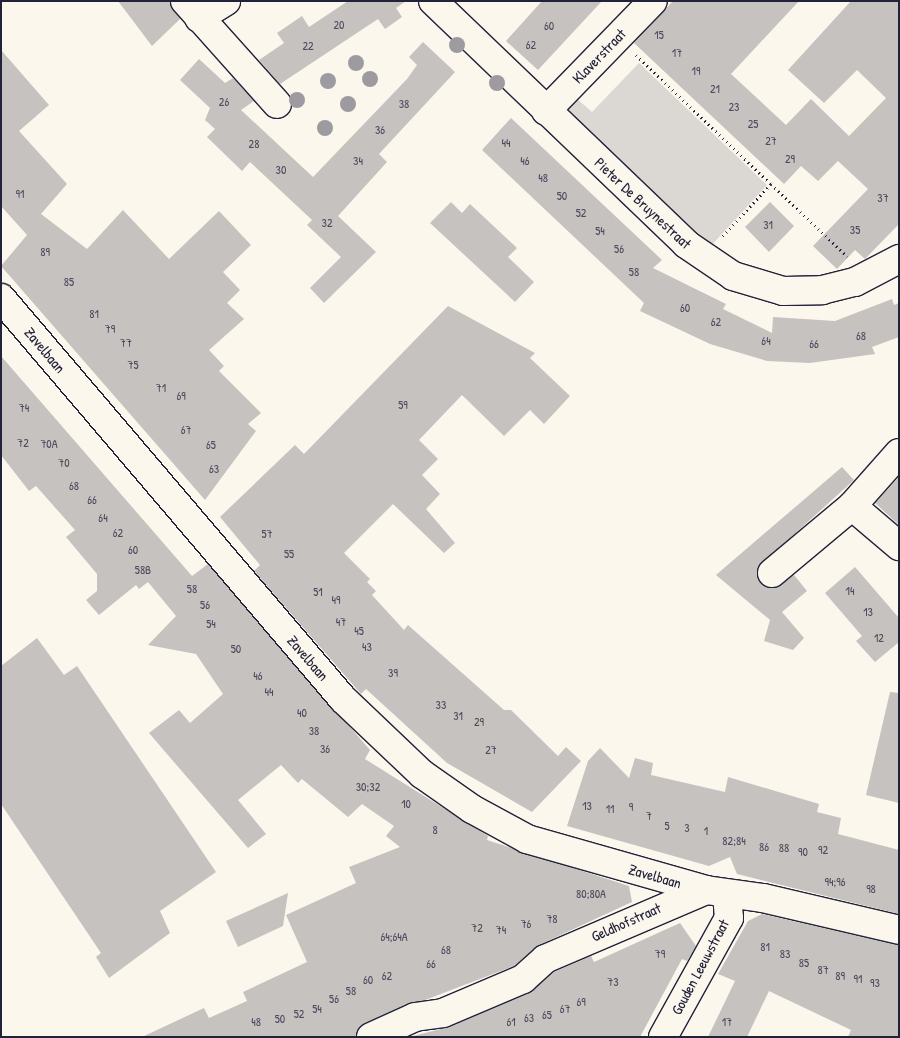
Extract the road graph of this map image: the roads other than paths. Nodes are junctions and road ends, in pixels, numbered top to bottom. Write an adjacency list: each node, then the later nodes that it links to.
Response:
1 (226, 1): 4 (street)
2 (433, 1): 6 (street, Pieter De Bruynestraat)
3 (653, 1): 6 (street, Klaverstraat)
4 (192, 10): 5 (street)
5 (277, 104)
6 (546, 111): 7 (street, Pieter De Bruynestraat)
7 (899, 259)
8 (1, 298): 13 (street, Zavelbaan)
9 (899, 454): 10 (street)
10 (852, 506): 11 (street); 12 (street)
11 (899, 546)
12 (772, 573)
13 (716, 892): 14 (street, Geldhofstraat); 15 (street, Geldhofstraat); 16 (street, Gouden Leeuwstraat)
14 (899, 930)
15 (371, 1037)
16 (663, 1037)

